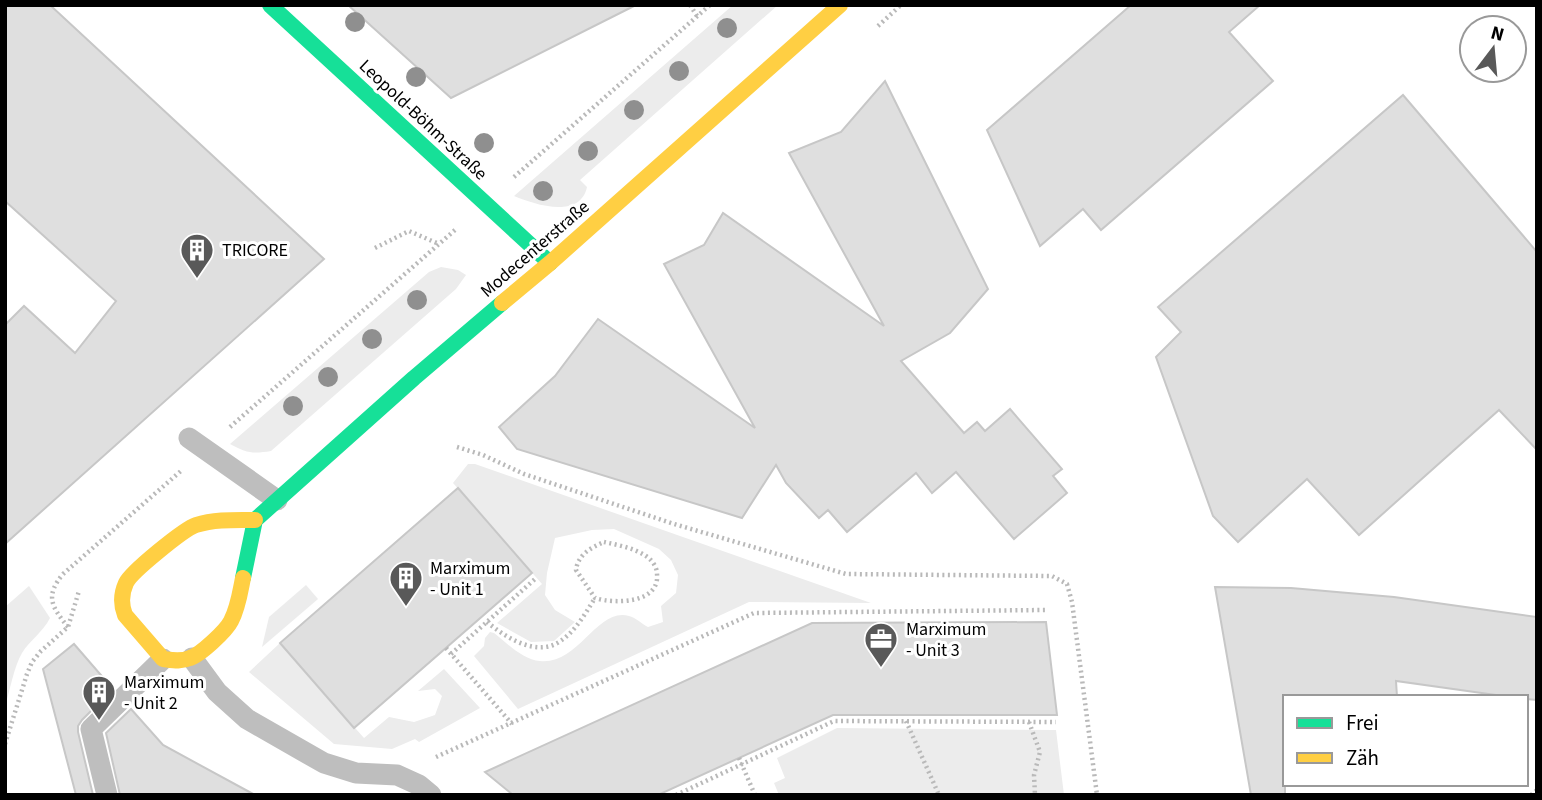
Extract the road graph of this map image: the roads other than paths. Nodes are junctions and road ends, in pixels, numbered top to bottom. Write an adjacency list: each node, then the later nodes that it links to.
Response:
1 (270, 5): 3 (street, Leopold-Böhm-Straße)
2 (839, 5): 3 (street, Modecenterstraße)
3 (550, 263): 5 (street, Modecenterstraße)
4 (197, 443): 5 (lane)
5 (278, 500): 6 (street, Modecenterstraße)
6 (255, 520): 7 (street); 8 (street)
7 (192, 658): 8 (street); 10 (lane)
8 (163, 659): 9 (lane)
9 (107, 795)
10 (431, 795)

